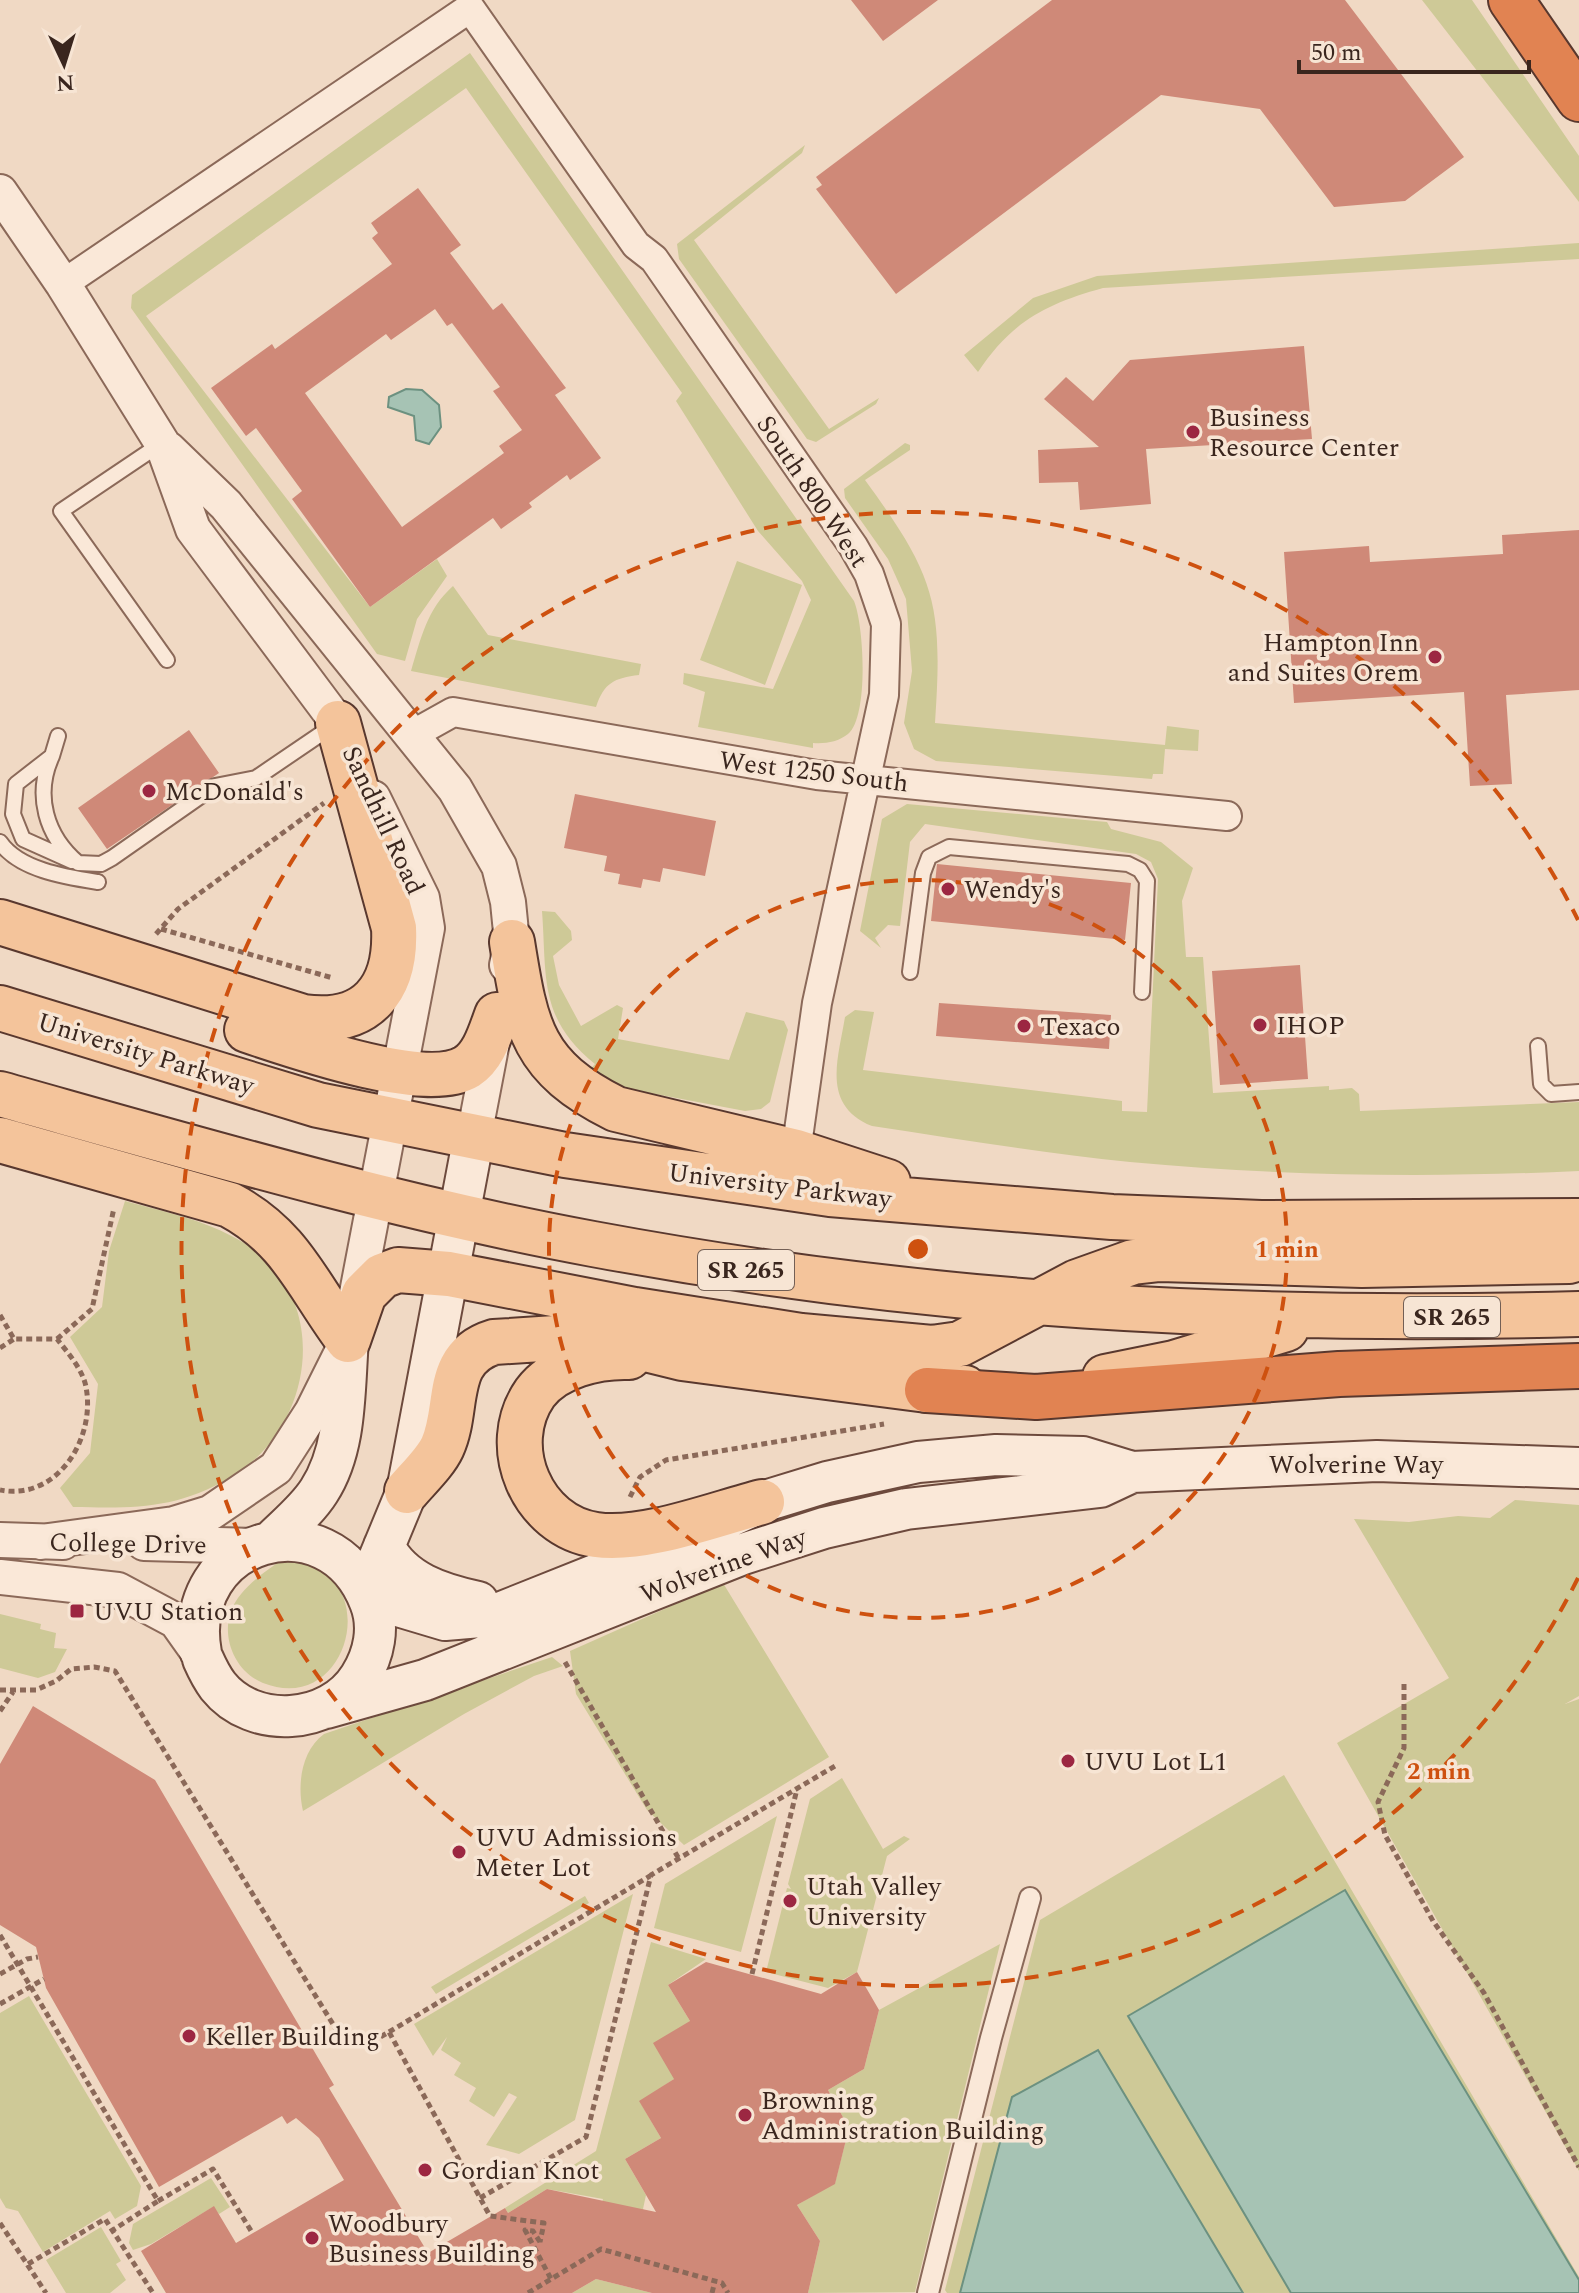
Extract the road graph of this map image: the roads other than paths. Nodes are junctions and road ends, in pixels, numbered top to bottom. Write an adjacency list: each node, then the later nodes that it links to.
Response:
1 (1511, 0): 2 (highway)
2 (1579, 99)
3 (0, 192): 4 (street, Sandhill Road)
4 (63, 284): 5 (street, Sandhill Road); 11 (street, South 800 West)
5 (162, 443): 6 (lane); 7 (street, Sandhill Road); 9 (street, Sandhill Road)
6 (167, 660)
7 (338, 723): 14 (lane); 16 (main road); 24 (street, Sandhill Road)
8 (58, 736): 10 (lane)
9 (410, 736): 11 (street, West 1250 South); 17 (street, Sandhill Road)
10 (52, 756): 14 (lane); 14 (lane)
11 (866, 780): 12 (street, West 1250 South); 30 (street, South 800 West)
12 (1227, 816)
13 (0, 842): 15 (lane)
14 (78, 863)
15 (98, 882)
16 (0, 922)
17 (512, 942): 22 (street, Sandhill Road); 30 (main road)
18 (0, 953): 24 (main road)
19 (910, 972): 20 (lane)
20 (1142, 992)
21 (0, 1008): 27 (main road, University Parkway)
22 (497, 1015): 24 (main road); 28 (street, Sandhill Road)
23 (1538, 1046): 25 (lane)
24 (400, 1072): 27 (street, Sandhill Road)
25 (1579, 1092)
26 (0, 1094): 31 (main road, SR 265)
27 (392, 1120): 28 (main road, University Parkway); 31 (street, Sandhill Road)
28 (474, 1136): 32 (main road, University Parkway); 33 (main road, Sandhill Road)
29 (0, 1140): 40 (main road)
30 (796, 1152): 32 (main road)
31 (377, 1196): 33 (main road, SR 265); 40 (street, Sandhill Road)
32 (959, 1205): 34 (main road, University Parkway)
33 (460, 1215): 36 (main road, Sandhill Road); 37 (main road, SR 265)
34 (1579, 1221)
35 (1579, 1258): 37 (main road)
36 (449, 1274): 37 (main road); 40 (main road); 46 (main road, Sandhill Road)
37 (1035, 1305): 39 (main road, SR 265)
38 (1579, 1314): 39 (main road, SR 265)
39 (1324, 1318): 43 (main road)
40 (348, 1340): 49 (street, Sandhill Road); 50 (main road)
41 (682, 1358): 43 (main road); 46 (main road); 47 (main road)
42 (1579, 1366): 43 (highway)
43 (927, 1390)
44 (1579, 1468): 45 (main road, Wolverine Way)
45 (1132, 1472): 47 (main road, Wolverine Way); 56 (main road, Wolverine Way)
46 (407, 1491): 51 (main road, Sandhill Road)
47 (762, 1502): 54 (main road, Wolverine Way)
48 (0, 1540): 49 (street, College Drive)
49 (41, 1542): 50 (street, College Drive)
50 (264, 1544): 53 (main road); 55 (main road)
51 (384, 1546): 53 (main road, Sandhill Road); 54 (main road)
52 (0, 1577): 55 (street, College Drive)
53 (367, 1593): 54 (main road, Wolverine Way); 56 (main road)
54 (513, 1610)
55 (202, 1656): 56 (main road)
56 (326, 1708)
57 (1030, 1898): 58 (street)
58 (928, 2293)

